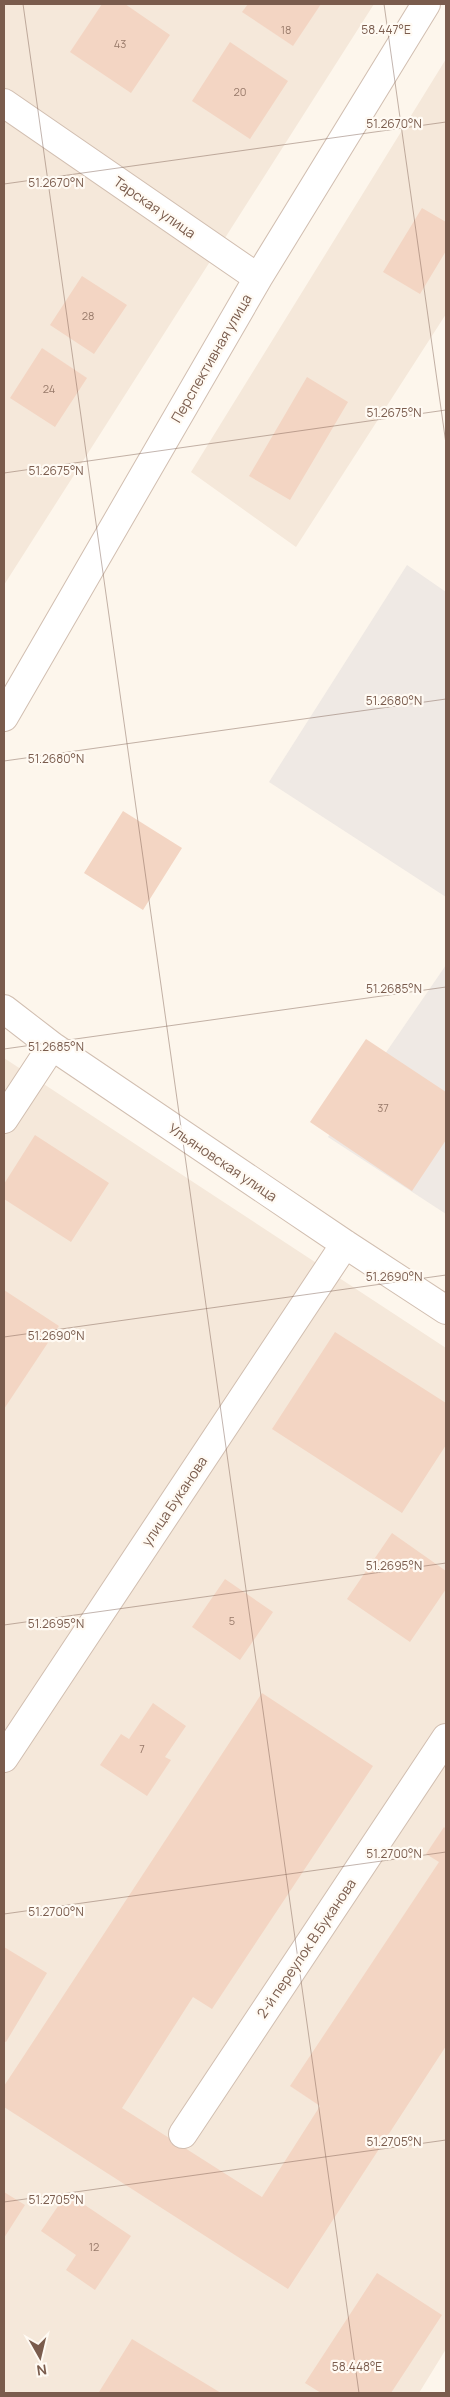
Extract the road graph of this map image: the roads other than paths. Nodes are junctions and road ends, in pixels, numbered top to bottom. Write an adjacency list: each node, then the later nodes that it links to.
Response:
1 (426, 4): 3 (street, Перспективная улица)
2 (4, 103): 3 (street, Тарская улица)
3 (258, 278): 4 (street, Перспективная улица)
4 (4, 717)
5 (4, 1010): 6 (street, Ульяновская улица)
6 (52, 1046): 7 (street); 8 (street, Ульяновская улица)
7 (4, 1119)
8 (345, 1244): 9 (street, Ульяновская улица); 11 (street, улица Буканова)
9 (446, 1310)
10 (446, 1738): 12 (street, 2-й переулок В.Буканова)
11 (4, 1758)
12 (183, 2134)

